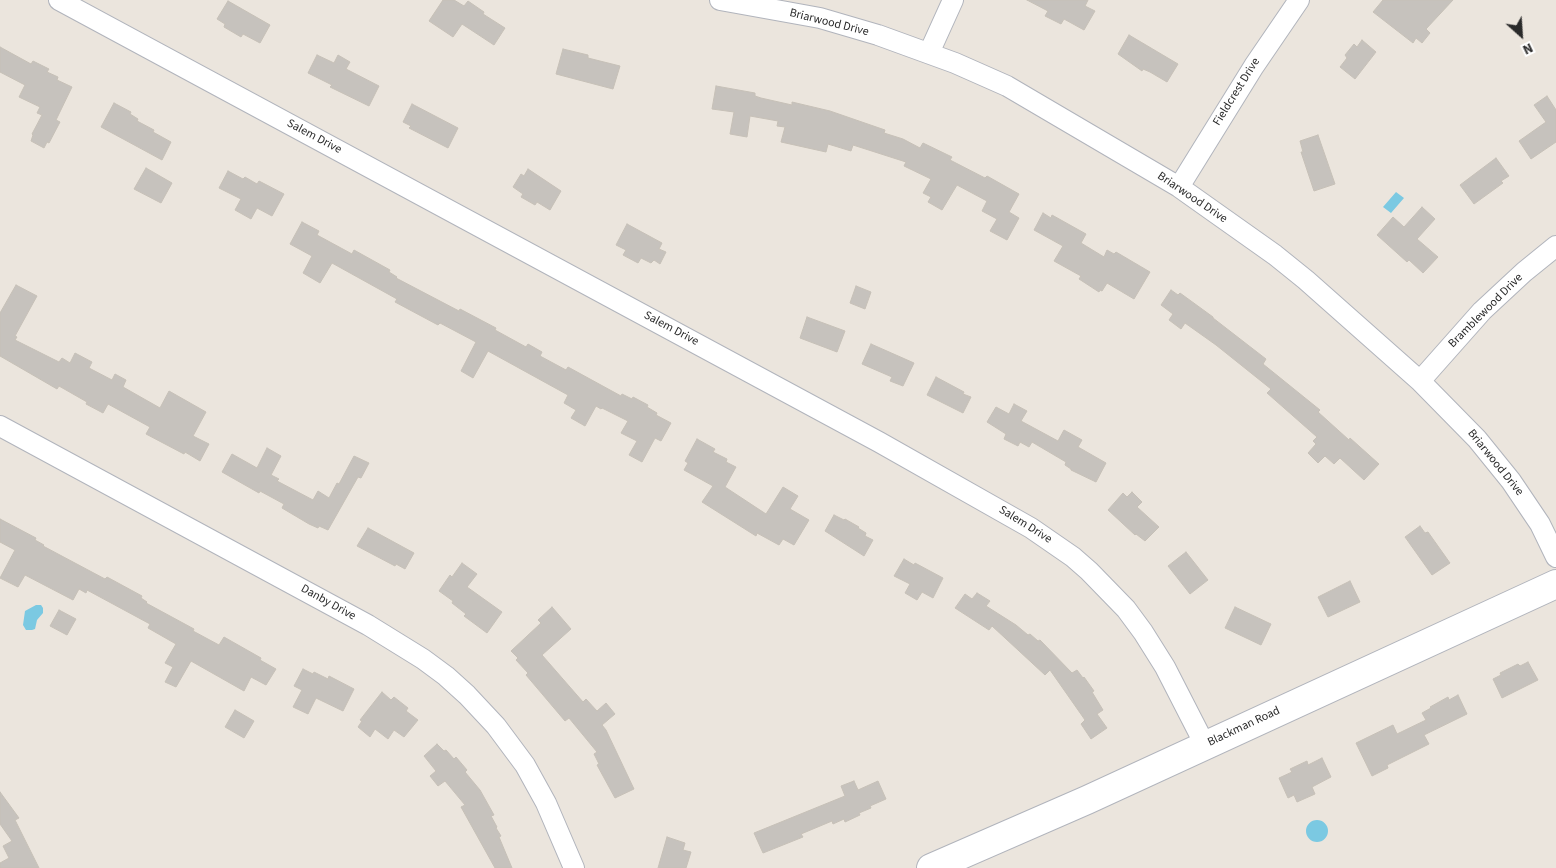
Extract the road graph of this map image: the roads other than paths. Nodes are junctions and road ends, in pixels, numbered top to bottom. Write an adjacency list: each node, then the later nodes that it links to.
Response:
1 (59, 0): 12 (street, Salem Drive)
2 (720, 0): 5 (street, Briarwood Drive)
3 (954, 0): 5 (street)
4 (1299, 0): 6 (street, Fieldcrest Drive)
5 (930, 53): 6 (street, Briarwood Drive)
6 (1179, 188): 8 (street, Briarwood Drive)
7 (1556, 246): 8 (street, Bramblewood Drive)
8 (1420, 381): 10 (street, Briarwood Drive)
9 (0, 426): 13 (street, Danby Drive)
10 (1556, 557)
11 (1556, 584): 12 (street, Blackman Road)
12 (1205, 745): 14 (street, Blackman Road)
13 (574, 868)
14 (931, 868)

